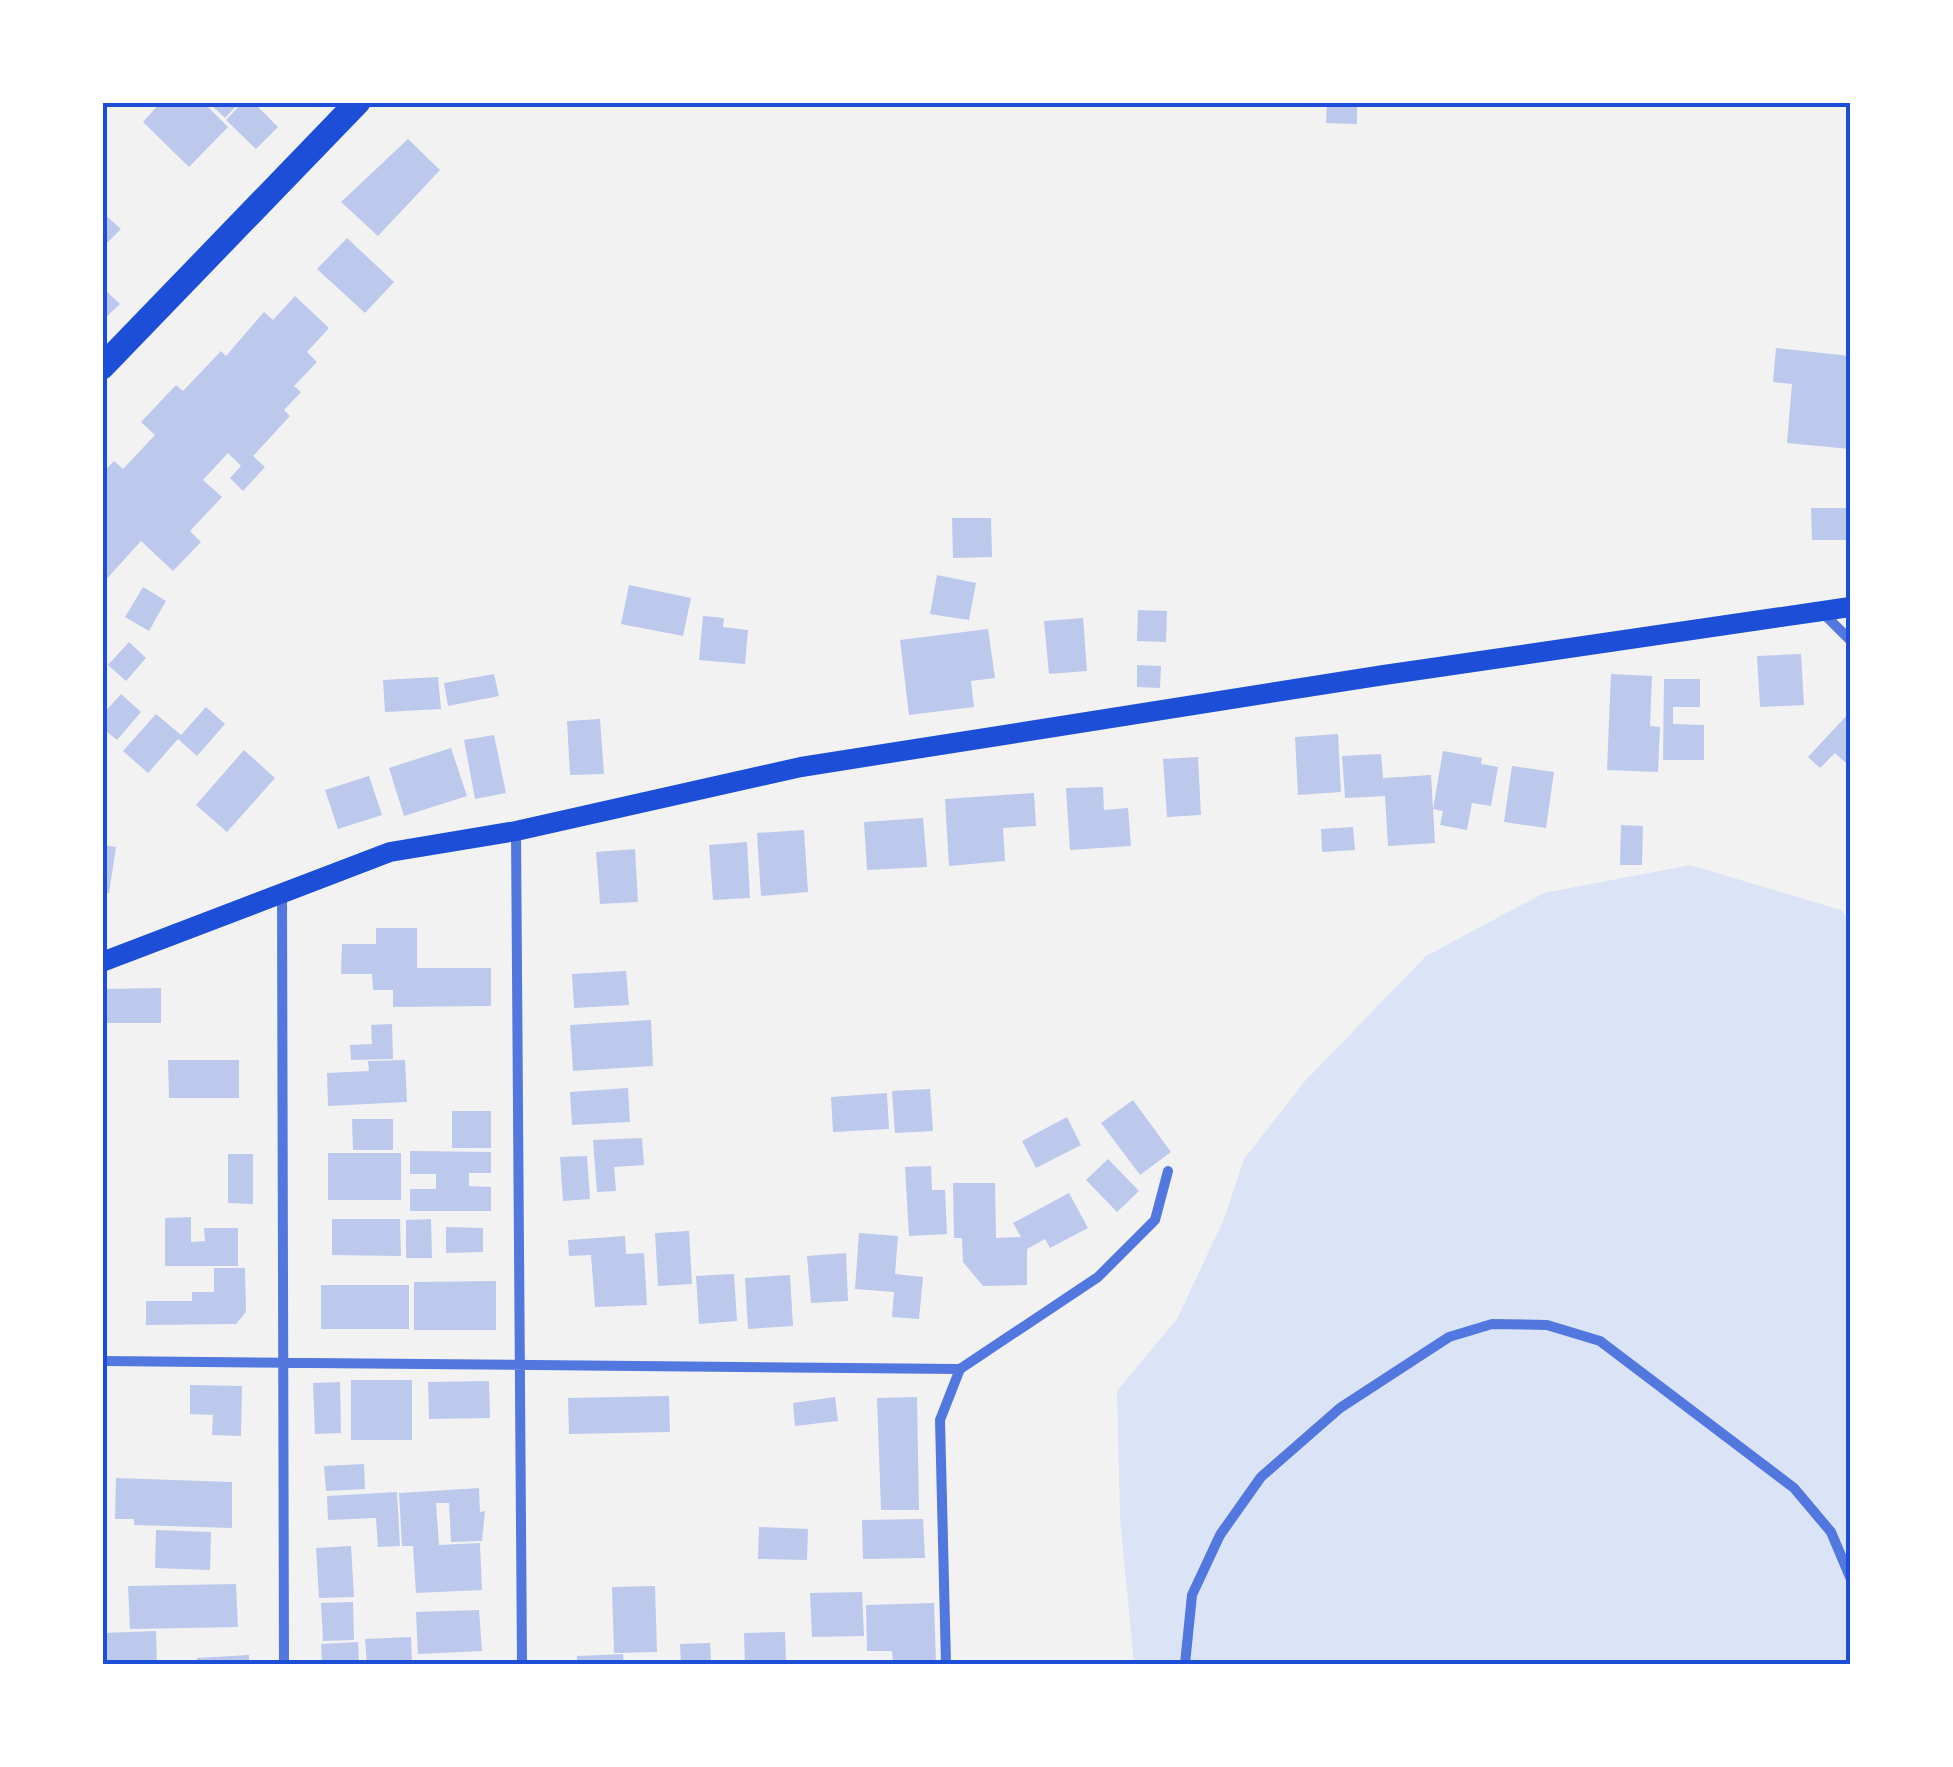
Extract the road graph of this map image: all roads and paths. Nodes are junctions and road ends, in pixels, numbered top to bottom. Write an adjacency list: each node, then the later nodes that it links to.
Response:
1 (358, 102): 2 (main road)
2 (102, 367)
3 (1850, 607): 4 (main road)
4 (1822, 611): 5 (street); 6 (main road)
5 (1850, 640)
6 (516, 830): 7 (main road); 12 (street)
7 (282, 890): 8 (main road); 11 (street)
8 (102, 962)
9 (1168, 1171): 13 (street)
10 (102, 1361): 11 (street)
11 (283, 1362): 12 (street); 15 (street)
12 (520, 1365): 13 (street); 16 (street)
13 (960, 1369): 17 (street)
14 (1850, 1577): 18 (street)
15 (284, 1664)
16 (522, 1664)
17 (946, 1664)
18 (1186, 1664)

